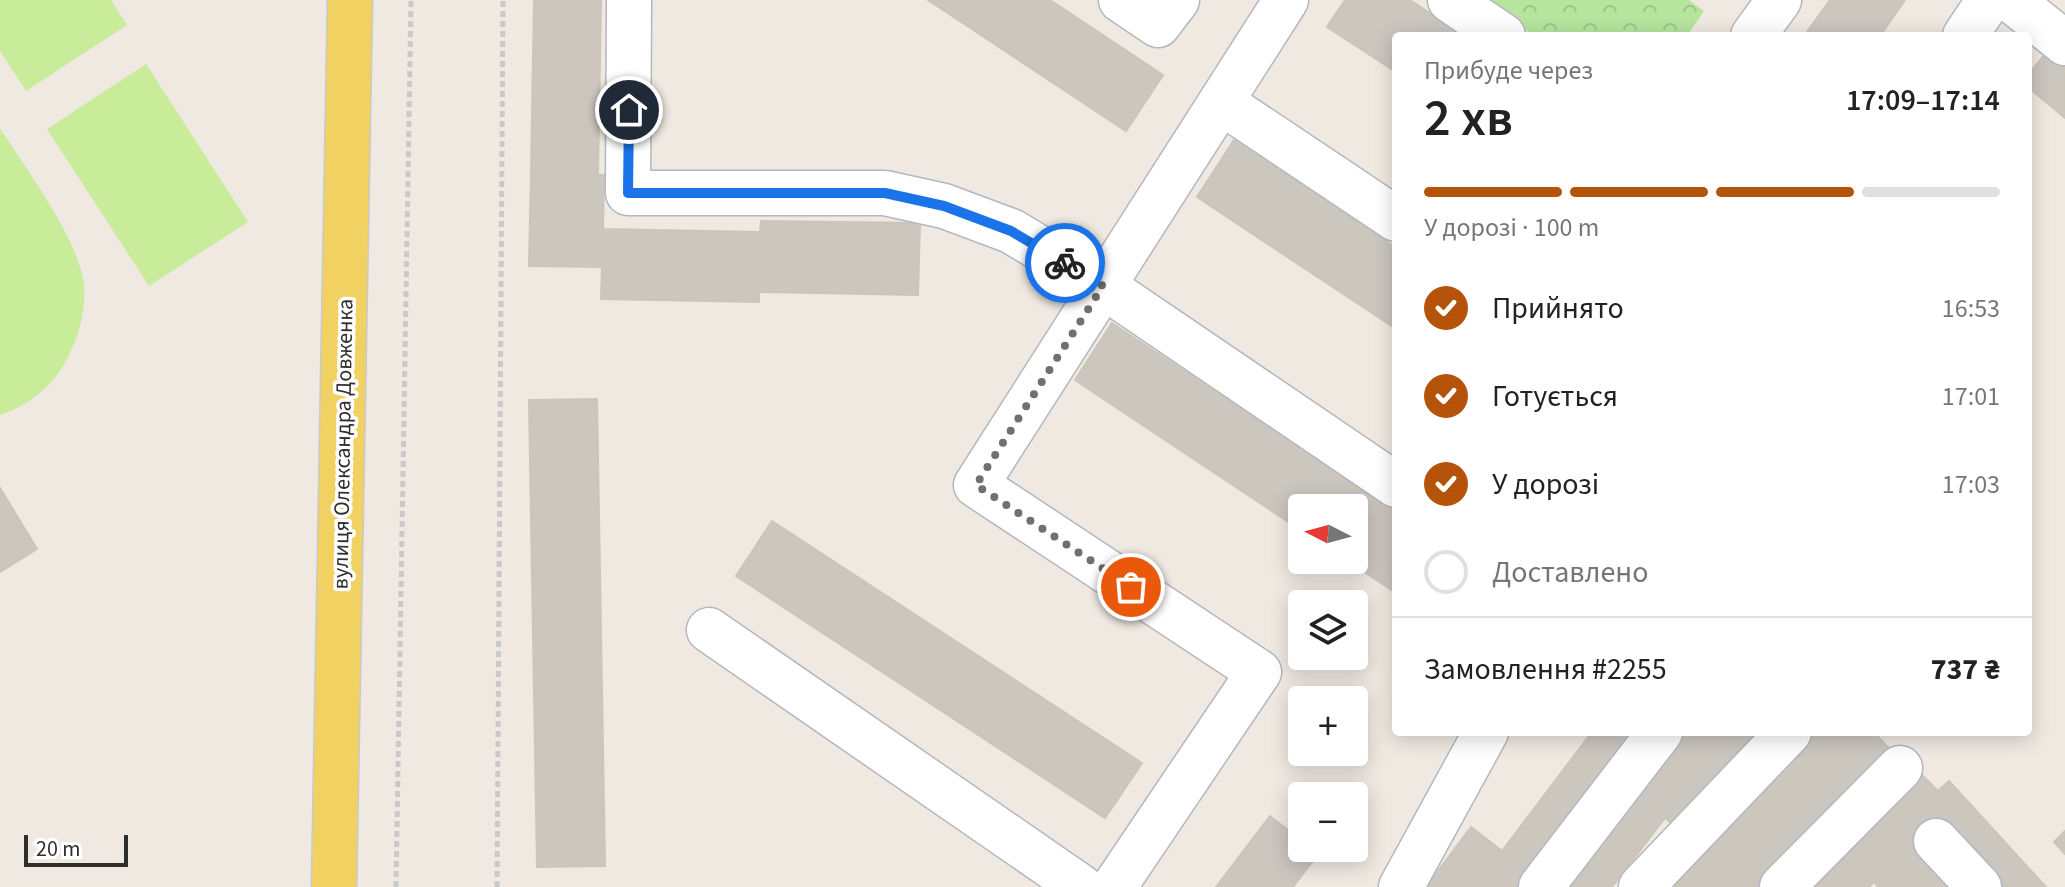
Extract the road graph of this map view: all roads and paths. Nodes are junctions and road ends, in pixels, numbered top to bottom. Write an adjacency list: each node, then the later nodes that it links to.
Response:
1 (350, 0): 26 (main road, вулиця Олександра Довженка)
2 (411, 0): 27 (path)
3 (503, 0): 28 (path)
4 (629, 0): 18 (lane)
5 (1121, 0): 6 (lane)
6 (1177, 0)
7 (1286, 0): 16 (lane)
8 (1450, 0): 12 (lane)
9 (1779, 0): 13 (lane)
10 (1989, 0): 14 (lane)
11 (2011, 0): 15 (lane)
12 (1497, 32)
13 (1756, 32)
14 (1968, 32)
15 (2065, 43)
16 (1221, 102): 17 (lane); 18 (lane)
17 (1392, 216)
18 (1103, 286): 19 (lane); 30 (lane)
19 (1392, 482)
20 (709, 630): 29 (lane)
21 (1484, 736): 31 (lane)
22 (1657, 736): 32 (lane)
23 (1785, 736): 33 (lane)
24 (1900, 768): 34 (lane)
25 (1936, 841): 35 (lane)
26 (334, 887)
27 (396, 887)
28 (497, 887)
29 (1081, 887)
30 (1114, 887)
31 (1401, 887)
32 (1541, 887)
33 (1641, 887)
34 (1782, 887)
35 (1979, 887)

